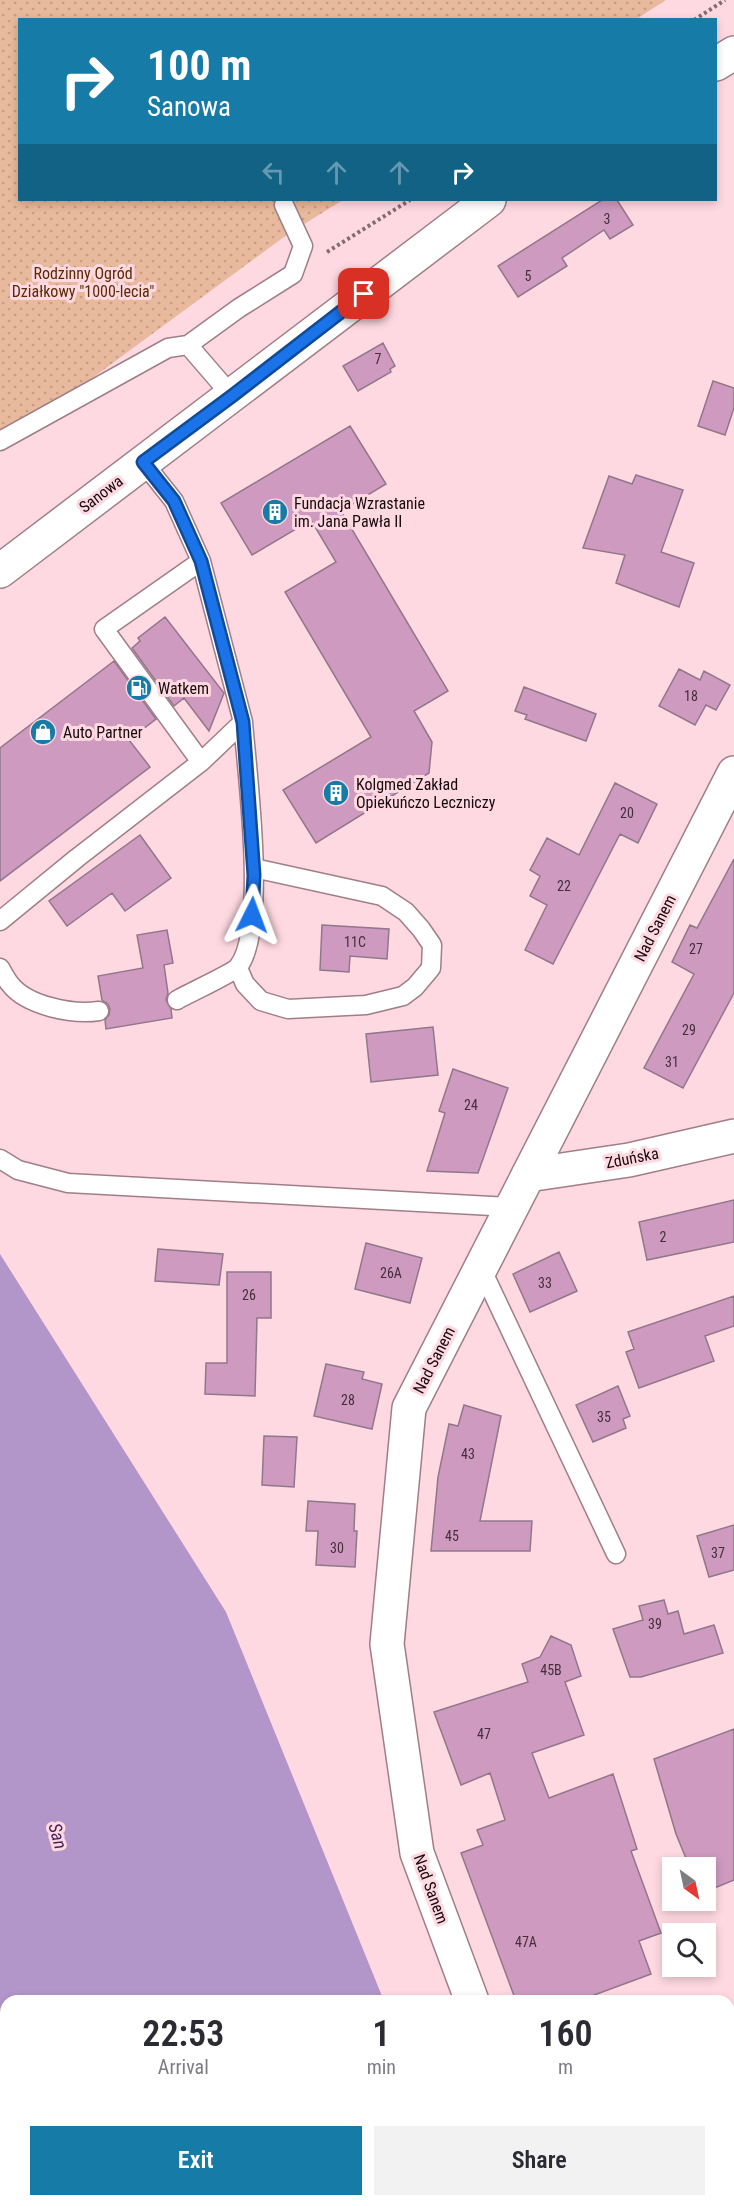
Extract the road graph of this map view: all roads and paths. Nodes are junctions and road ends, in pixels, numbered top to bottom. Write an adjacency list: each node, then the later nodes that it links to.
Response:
1 (725, 0): 2 (path)
2 (697, 18)
3 (734, 53): 4 (street)
4 (717, 63)
5 (409, 201): 8 (path)
6 (488, 201): 10 (street, Sanowa)
7 (284, 205): 8 (lane)
8 (293, 274): 9 (lane)
9 (188, 345): 10 (lane); 11 (lane)
10 (232, 396): 12 (street, Sanowa)
11 (0, 441)
12 (143, 462): 13 (lane); 14 (street, Sanowa)
13 (201, 561): 15 (lane); 16 (lane)
14 (0, 571)
15 (243, 722): 16 (lane); 18 (lane)
16 (201, 762): 19 (lane)
17 (734, 773): 26 (street, Nad Sanem)
18 (254, 868): 21 (lane); 21 (lane)
19 (0, 921)
20 (0, 968): 23 (lane)
21 (237, 968): 22 (lane)
22 (177, 1000)
23 (99, 1011)
24 (734, 1136): 26 (street, Zduńska)
25 (0, 1159): 27 (lane)
26 (528, 1175): 27 (street, Nad Sanem)
27 (512, 1207): 28 (street, Nad Sanem)
28 (481, 1268): 29 (lane); 30 (street, Nad Sanem)
29 (616, 1554)
30 (470, 1995)

